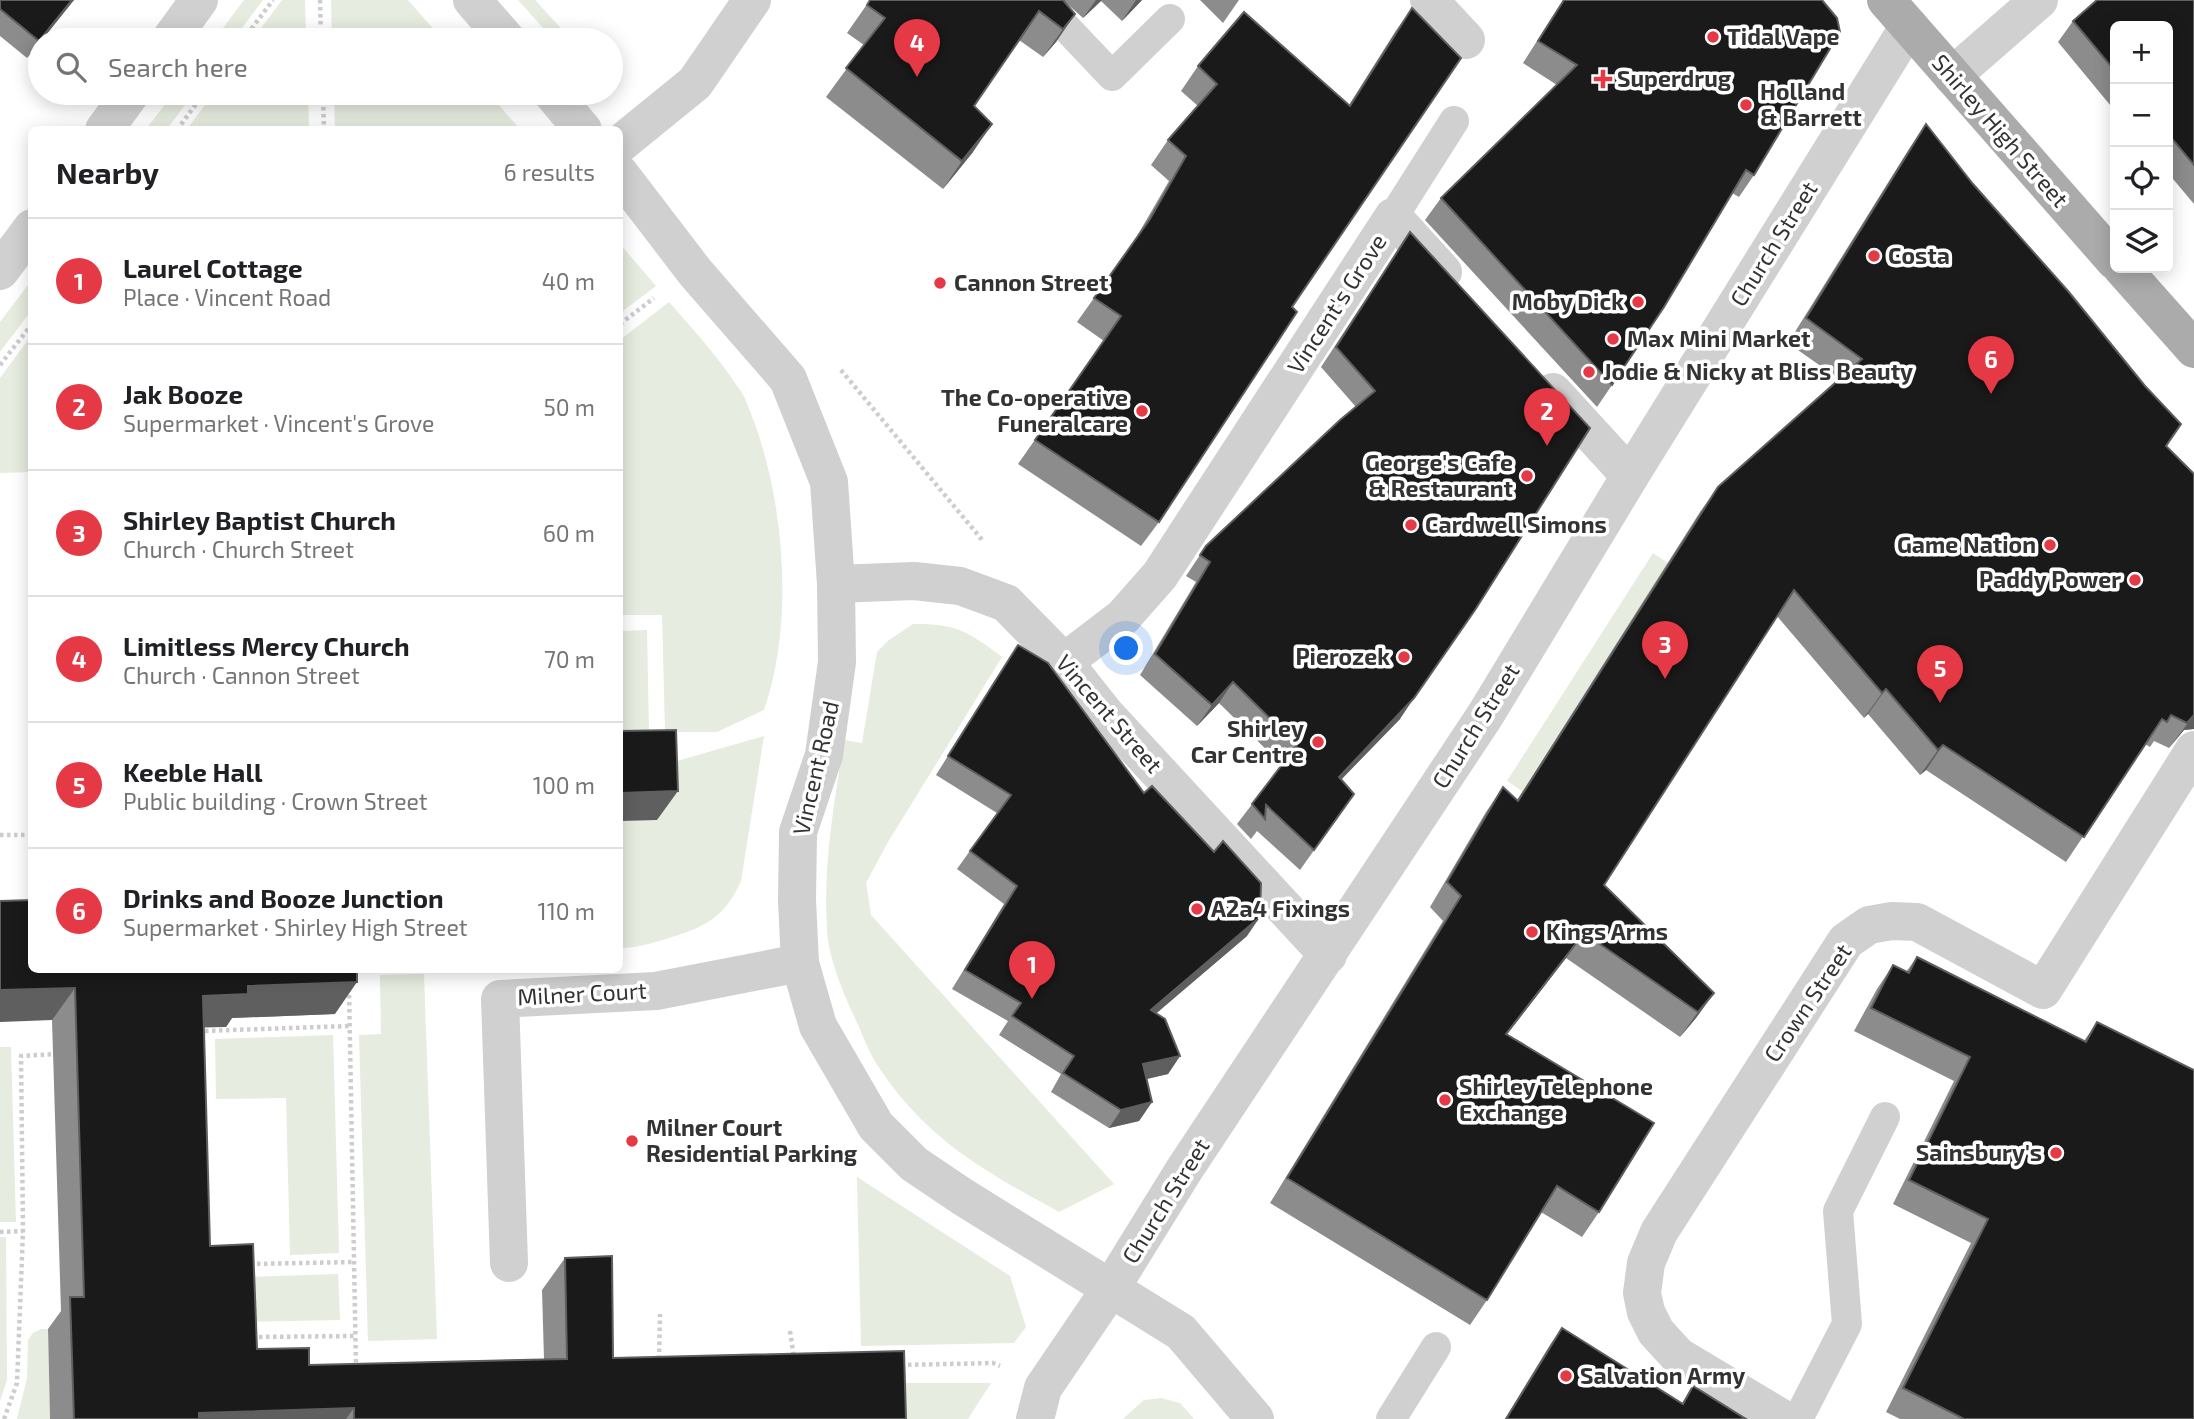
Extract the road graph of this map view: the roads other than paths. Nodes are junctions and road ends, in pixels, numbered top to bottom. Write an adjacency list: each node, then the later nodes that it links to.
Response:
1 (200, 0): 9 (street)
2 (472, 0): 10 (street)
3 (752, 0): 18 (street)
4 (1040, 0): 8 (lane)
5 (1429, 0): 11 (street)
6 (2039, 0): 12 (street)
7 (1898, 13): 12 (main road, Shirley High Street); 28 (street, Church Street)
8 (1170, 19)
9 (179, 28)
10 (496, 28)
11 (1466, 40)
12 (1952, 76): 22 (main road, Shirley High Street)
13 (122, 105): 16 (street)
14 (562, 105): 17 (street)
15 (1454, 121): 20 (lane)
16 (107, 126)
17 (580, 126)
18 (623, 142)
19 (623, 178): 29 (street, Vincent Road)
20 (1393, 217): 25 (street, Vincent's Grove); 30 (street, Vincent's Grove)
21 (28, 233): 23 (street)
22 (2110, 255)
23 (0, 271)
24 (2126, 273): 26 (main road)
25 (1466, 297)
26 (2194, 349)
27 (1530, 367): 28 (street)
28 (1630, 476): 32 (street, Church Street)
29 (836, 583): 30 (street, Vincent Street); 33 (street, Vincent Road)
30 (1064, 662): 32 (street, Vincent Street)
31 (2194, 750): 41 (street, Crown Street)
32 (1328, 955): 36 (street, Church Street)
33 (800, 963): 35 (street, Milner Court); 36 (street, Vincent Road)
34 (1885, 1117): 42 (lane)
35 (509, 1263)
36 (1111, 1288): 38 (street, Church Street); 39 (street, Vincent Road)
37 (1437, 1347): 40 (lane)
38 (1039, 1404)
39 (1255, 1419)
40 (1391, 1419)
41 (1783, 1419)
42 (1798, 1419)

